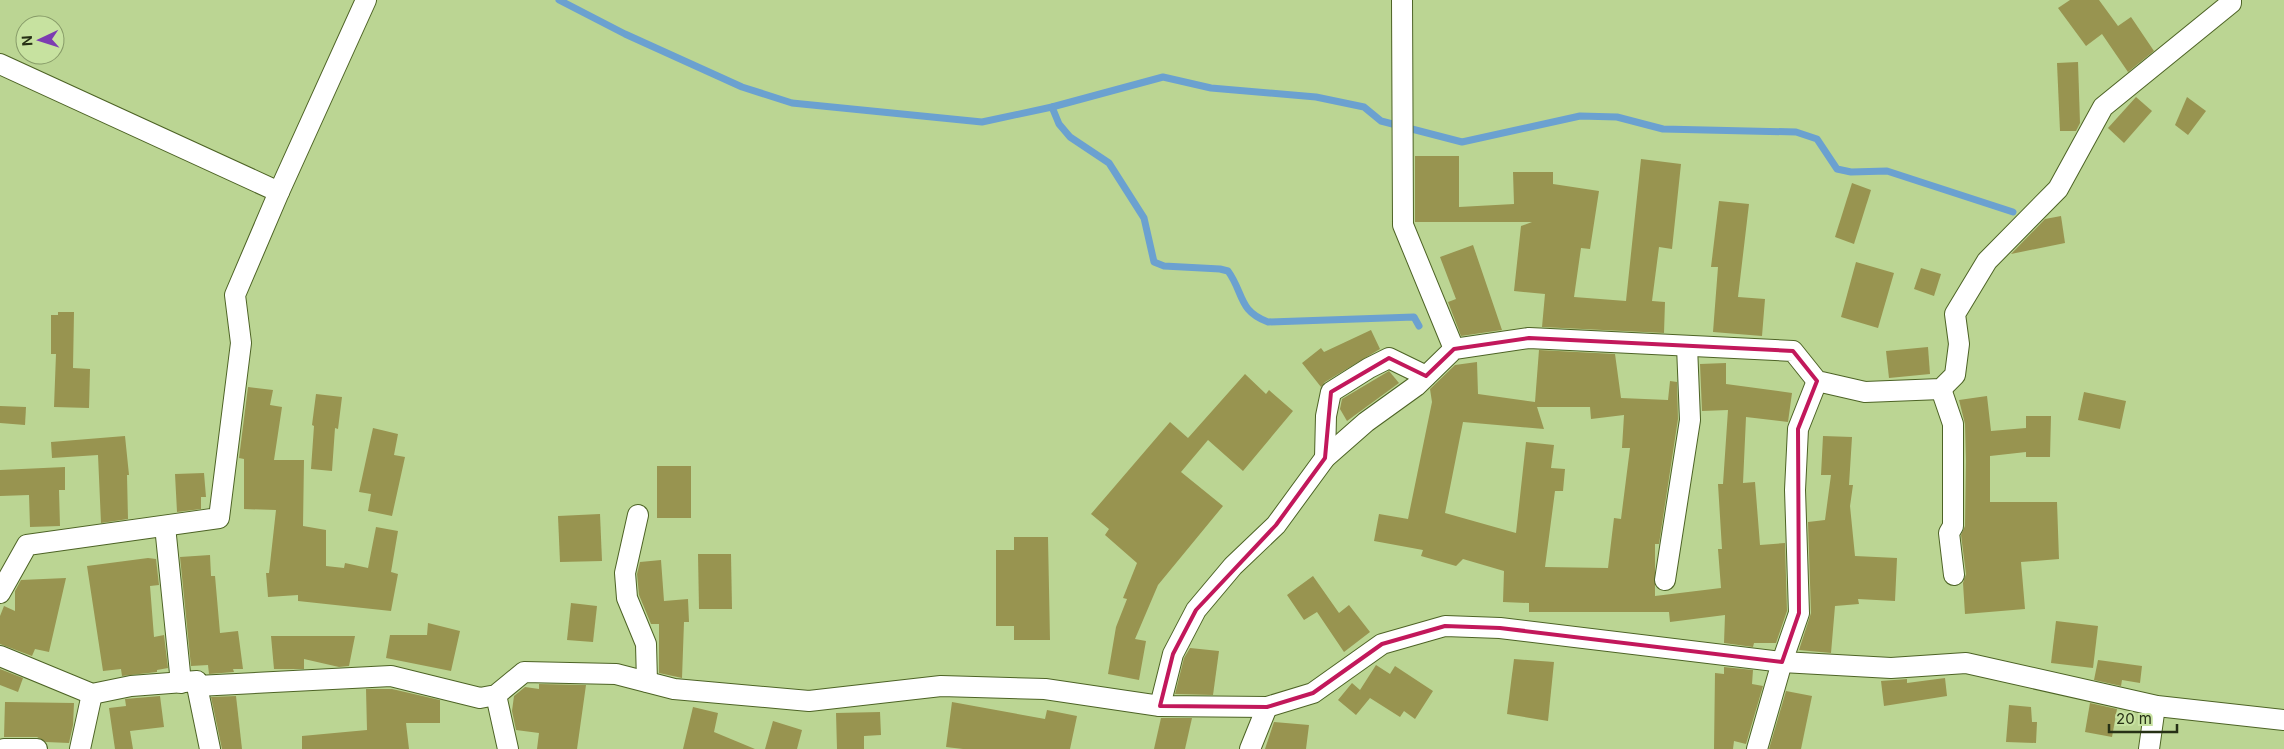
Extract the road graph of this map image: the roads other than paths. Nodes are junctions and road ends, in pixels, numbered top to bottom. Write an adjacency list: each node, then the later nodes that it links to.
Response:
1 (366, 0): 5 (street)
2 (1402, 0): 7 (street)
3 (2231, 0): 10 (street)
4 (0, 64): 5 (street)
5 (280, 192): 13 (street)
6 (1687, 346): 7 (street); 9 (street); 15 (street)
7 (1454, 349): 8 (street)
8 (1426, 376): 11 (street); 11 (street)
9 (1816, 381): 10 (street); 18 (street)
10 (1940, 389): 14 (street)
11 (1325, 458): 23 (street)
12 (638, 515): 19 (street)
13 (165, 526): 16 (street); 20 (street)
14 (1954, 576)
15 (1665, 580)
16 (0, 593)
17 (0, 656): 21 (street)
18 (1782, 662): 24 (street); 25 (street); 33 (street)
19 (647, 682): 22 (street); 23 (street)
20 (189, 684): 21 (street); 22 (street); 30 (street)
21 (92, 694): 29 (street)
22 (496, 695): 31 (street)
23 (1160, 706): 25 (street)
24 (2155, 706): 26 (street); 34 (street)
25 (1267, 707): 32 (street)
26 (2284, 720)
27 (4, 749): 28 (street)
28 (37, 749)
29 (80, 749)
30 (210, 749)
31 (508, 749)
32 (1250, 749)
33 (1756, 749)
34 (2149, 749)

